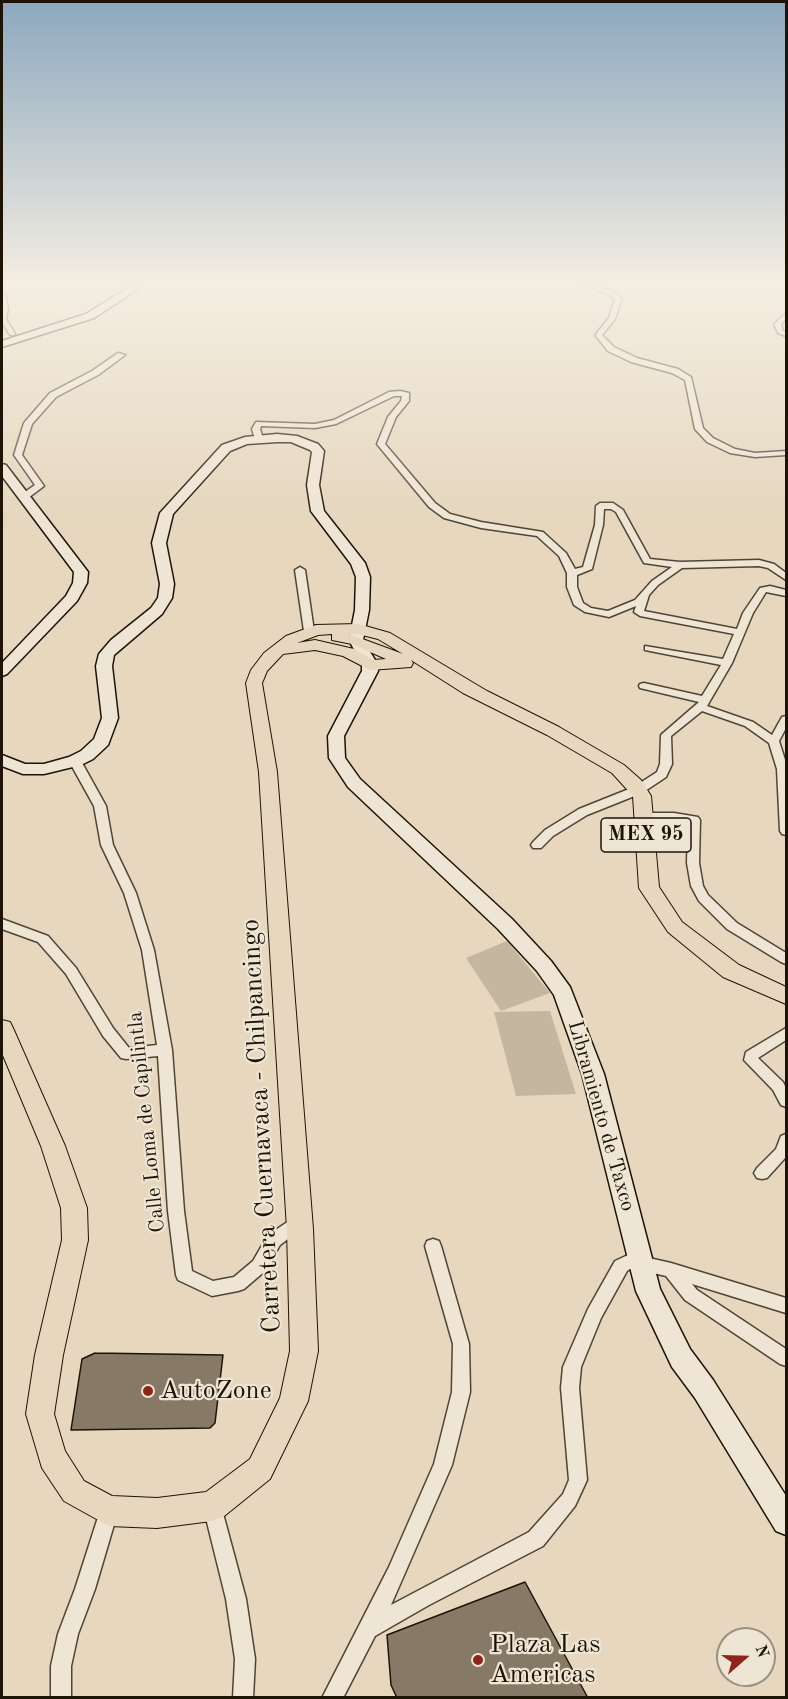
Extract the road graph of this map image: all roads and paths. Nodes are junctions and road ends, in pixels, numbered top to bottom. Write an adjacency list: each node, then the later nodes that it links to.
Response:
1 (108, 364): 6 (street)
2 (650, 364): 4 (street)
3 (259, 439): 9 (street); 15 (main road); 28 (main road)
4 (786, 453)
5 (2, 468): 6 (main road)
6 (25, 496): 21 (main road)
7 (680, 565): 9 (street); 10 (street); 12 (street)
8 (300, 570): 14 (street)
9 (572, 573): 12 (street)
10 (786, 577)
11 (786, 593): 13 (street)
12 (646, 594): 13 (street)
13 (739, 632): 18 (street)
14 (303, 634): 15 (main road, MEX 95); 17 (main road, Carretera Cuernavaca - Chilpancingo)
15 (357, 634): 19 (main road); 20 (main road, MEX 95); 23 (main road, MEX 95)
16 (649, 648): 18 (street)
17 (270, 656): 19 (main road); 42 (main road, Carretera Cuernavaca - Chilpancingo)
18 (727, 663): 24 (street)
19 (370, 665): 20 (main road); 44 (main road, Libramiento de Taxco)
20 (412, 665): 23 (main road, MEX 95)
21 (2, 671)
22 (644, 686): 24 (street)
23 (481, 695): 29 (main road, MEX 95)
24 (703, 704): 26 (street); 29 (street)
25 (786, 719): 26 (street)
26 (774, 741): 31 (street)
27 (2, 760): 28 (main road)
28 (75, 761): 38 (street, Calle Loma de Capilintla)
29 (638, 790): 30 (main road, MEX 95); 32 (street)
30 (646, 817): 34 (street); 35 (main road, MEX 95)
31 (786, 831)
32 (537, 845)
33 (2, 924): 38 (street)
34 (786, 958)
35 (786, 996)
36 (2, 1028): 49 (main road)
37 (786, 1033): 39 (street)
38 (165, 1050): 42 (street, Calle Loma de Capilintla)
39 (786, 1101)
40 (786, 1140): 41 (street)
41 (762, 1173)
42 (300, 1221): 48 (main road, Carretera Cuernavaca - Chilpancingo)
43 (432, 1246): 51 (street)
44 (640, 1263): 45 (street); 50 (main road, Libramiento de Taxco); 51 (street)
45 (671, 1270): 46 (street); 47 (street)
46 (786, 1305)
47 (786, 1358)
48 (212, 1506): 49 (main road); 53 (street)
49 (109, 1511): 52 (street)
50 (786, 1521)
51 (368, 1629): 54 (street)
52 (61, 1698)
53 (243, 1698)
54 (332, 1698)

